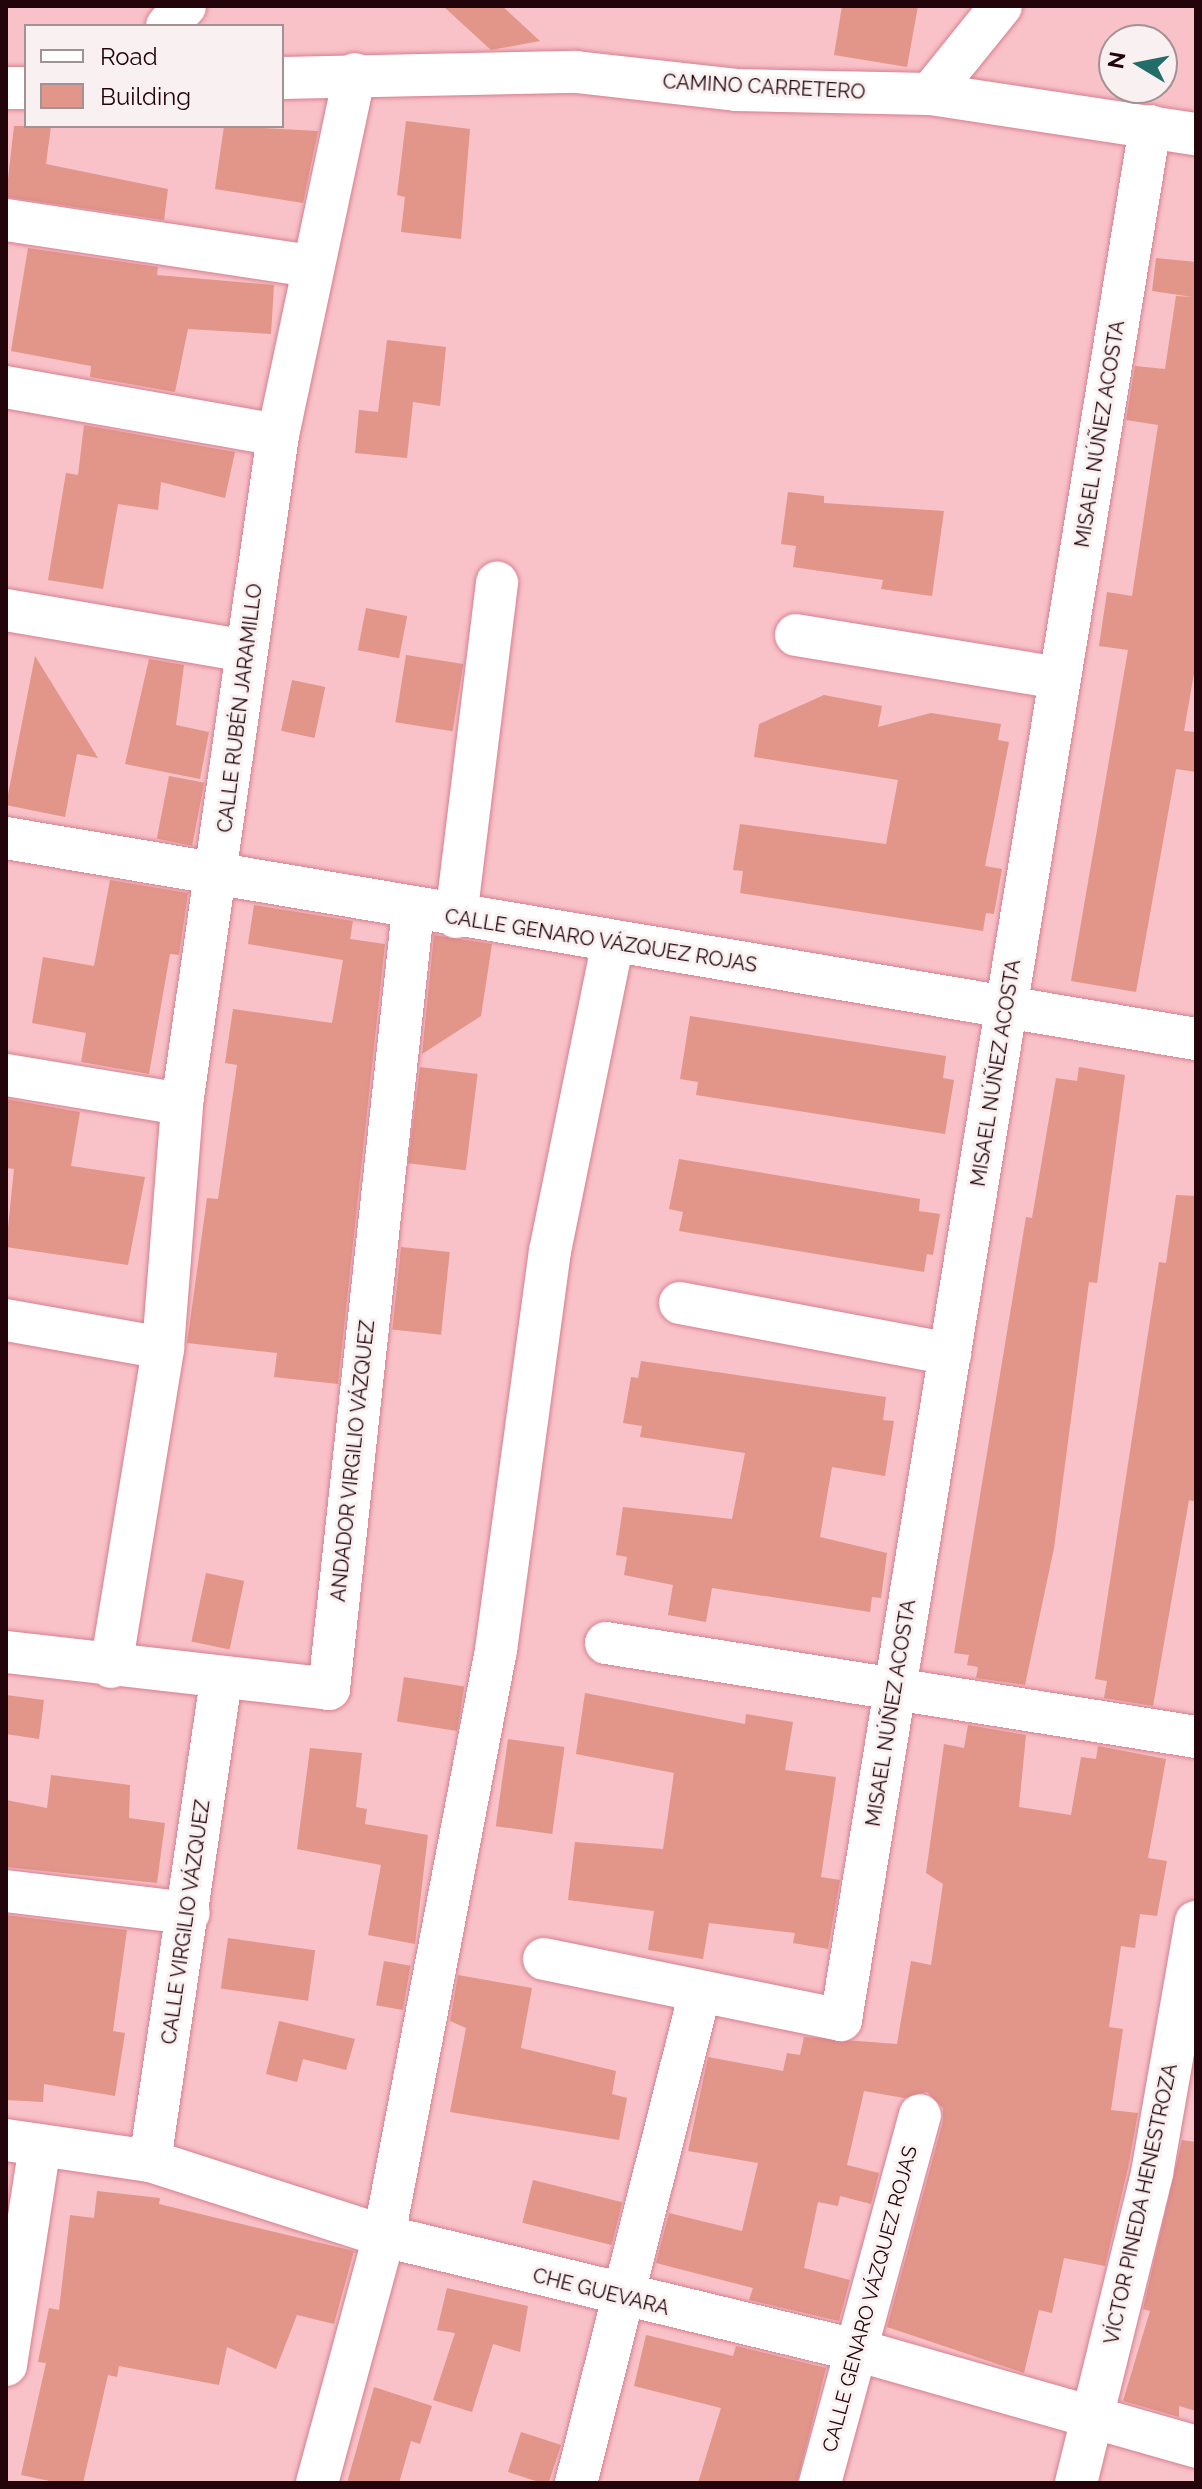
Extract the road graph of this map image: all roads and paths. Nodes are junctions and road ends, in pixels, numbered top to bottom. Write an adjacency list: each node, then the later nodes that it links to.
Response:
1 (185, 6): 3 (street)
2 (1001, 6): 6 (street)
3 (169, 24)
4 (355, 74): 5 (street, CAMINO CARRETERO); 6 (street, CAMINO CARRETERO); 10 (street, CALLE RUBÉN JARAMILLO)
5 (284, 78)
6 (930, 94): 7 (street, CAMINO CARRETERO)
7 (1150, 126): 8 (street, CAMINO CARRETERO); 17 (street, MISAEL NÚÑEZ ACOSTA)
8 (1196, 134)
9 (6, 220): 10 (street)
10 (310, 266): 12 (street, CALLE RUBÉN JARAMILLO)
11 (6, 387): 12 (street)
12 (278, 435): 16 (street, CALLE RUBÉN JARAMILLO)
13 (497, 583): 21 (street)
14 (6, 610): 16 (street)
15 (796, 635): 17 (street)
16 (245, 651): 19 (street, CALLE RUBÉN JARAMILLO)
17 (1060, 678): 23 (street, MISAEL NÚÑEZ ACOSTA)
18 (6, 838): 19 (street, CALLE GENARO VÁZQUEZ ROJAS)
19 (219, 872): 20 (street, CALLE GENARO VÁZQUEZ ROJAS); 26 (street, CALLE RUBÉN JARAMILLO)
20 (413, 910): 21 (street, CALLE GENARO VÁZQUEZ ROJAS); 34 (street, ANDADOR VIRGILIO VÁZQUEZ)
21 (456, 917): 22 (street, CALLE GENARO VÁZQUEZ ROJAS)
22 (613, 942): 23 (street, CALLE GENARO VÁZQUEZ ROJAS); 45 (street)
23 (1006, 1008): 24 (street, CALLE GENARO VÁZQUEZ ROJAS); 30 (street, MISAEL NÚÑEZ ACOSTA)
24 (1196, 1039)
25 (6, 1075): 26 (street)
26 (182, 1104): 29 (street, CALLE RUBÉN JARAMILLO)
27 (680, 1303): 30 (street)
28 (6, 1320): 29 (street)
29 (163, 1348): 33 (street, CALLE RUBÉN JARAMILLO)
30 (950, 1354): 35 (street, MISAEL NÚÑEZ ACOSTA)
31 (606, 1643): 35 (street)
32 (6, 1652): 33 (street, ANDADOR VIRGILIO VÁZQUEZ)
33 (111, 1667): 34 (street, ANDADOR VIRGILIO VÁZQUEZ)
34 (221, 1681): 38 (street, CALLE VIRGILIO VÁZQUEZ)
35 (896, 1686): 36 (street); 41 (street, MISAEL NÚÑEZ ACOSTA)
36 (1196, 1737)
37 (6, 1891): 38 (street)
38 (189, 1913): 44 (street, CALLE VIRGILIO VÁZQUEZ)
39 (1196, 1922): 49 (street, VÍCTOR PINEDA HENESTROZA)
40 (544, 1959): 41 (street)
41 (700, 1992): 46 (street)
42 (920, 2115): 47 (street, CALLE GENARO VÁZQUEZ ROJAS)
43 (23, 2143): 44 (street, CHE GUEVARA); 48 (street)
44 (150, 2161): 45 (street, CHE GUEVARA)
45 (384, 2236): 46 (street, CHE GUEVARA); 51 (street)
46 (627, 2300): 47 (street, CHE GUEVARA); 52 (street)
47 (860, 2351): 49 (street, CHE GUEVARA); 53 (street, CALLE GENARO VÁZQUEZ ROJAS)
48 (6, 2365)
49 (1095, 2417): 50 (street, CHE GUEVARA); 54 (street, VÍCTOR PINEDA HENESTROZA)
50 (1196, 2447)
51 (317, 2483)
52 (576, 2483)
53 (820, 2483)
54 (1076, 2483)

